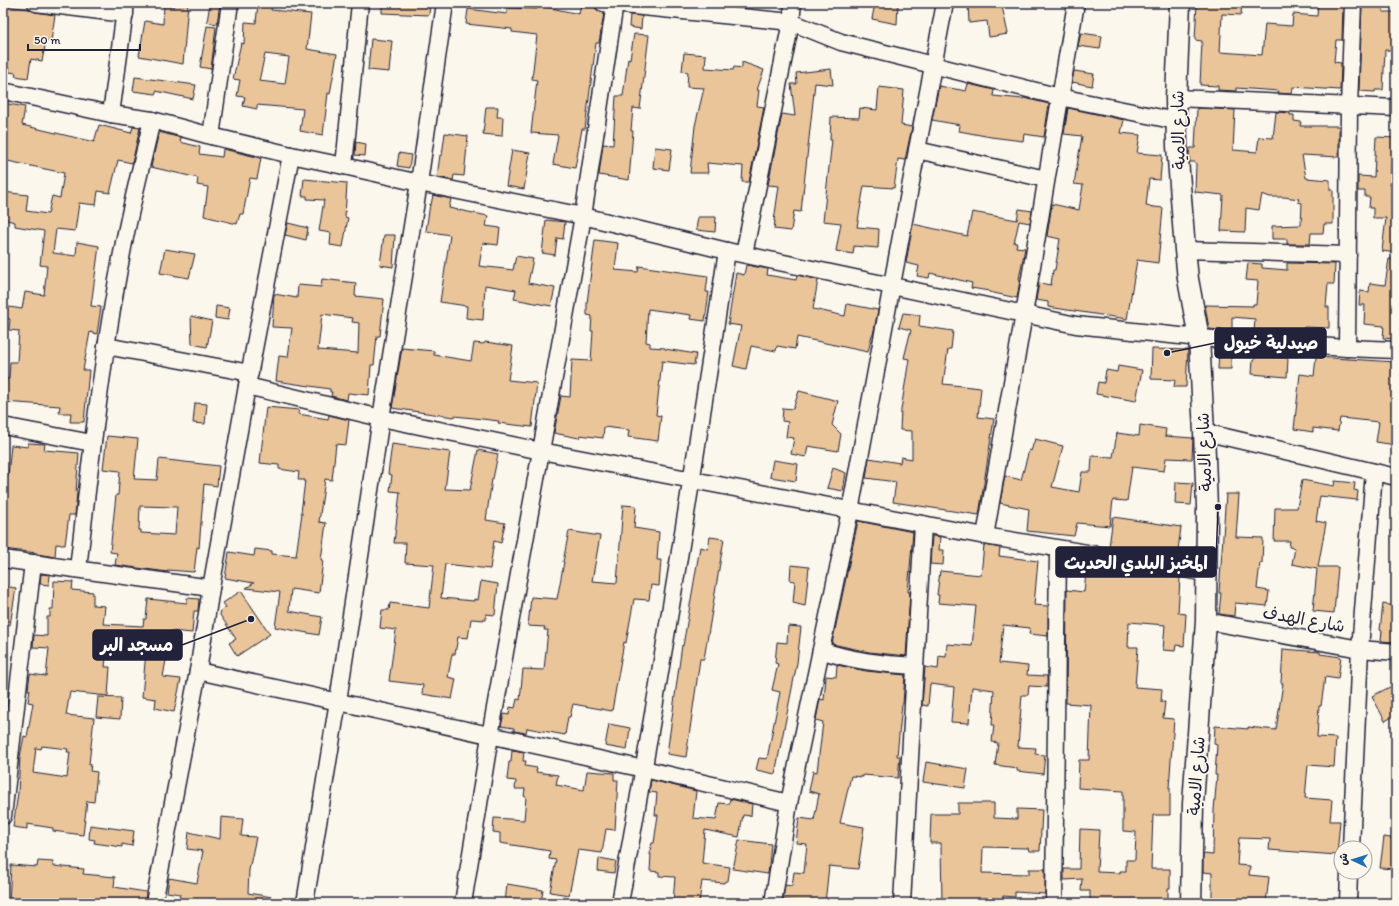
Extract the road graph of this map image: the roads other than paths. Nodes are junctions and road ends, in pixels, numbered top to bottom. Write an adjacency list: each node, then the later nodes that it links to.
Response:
1 (36, 3): 11 (street)
2 (230, 3): 22 (street)
3 (360, 3): 25 (street)
4 (445, 3): 27 (street)
5 (611, 3): 12 (street); 28 (street)
6 (793, 3): 12 (street)
7 (945, 3): 13 (street)
8 (1076, 3): 15 (street)
9 (1180, 3): 16 (street, شارع الامية)
10 (1353, 3): 17 (street)
11 (125, 8): 19 (street)
12 (791, 22): 13 (street); 31 (street)
13 (933, 64): 15 (street); 23 (street)
14 (3, 91): 19 (street)
15 (1060, 97): 21 (street); 26 (street)
16 (1176, 98): 17 (street); 21 (street, شارع الامية)
17 (1350, 106): 18 (street); 32 (street)
18 (1396, 108)
19 (111, 114): 20 (street)
20 (152, 120): 22 (street); 36 (street)
21 (1176, 121): 29 (street, شارع الامية)
22 (210, 136): 24 (street)
23 (917, 150): 26 (street); 33 (street)
24 (291, 155): 25 (street); 39 (street)
25 (344, 166): 27 (street)
26 (1046, 179): 34 (street)
27 (419, 183): 28 (street); 40 (street)
28 (583, 216): 30 (street); 44 (street)
29 (1185, 250): 32 (street); 35 (street, شارع الامية)
30 (727, 251): 31 (street); 47 (street)
31 (744, 254): 33 (street)
32 (1348, 255): 37 (street)
33 (892, 285): 34 (street); 48 (street)
34 (1024, 314): 35 (street); 50 (street)
35 (1199, 338): 37 (street); 42 (street, شارع الامية)
36 (106, 346): 39 (street); 43 (street)
37 (1347, 348): 38 (street)
38 (1396, 350)
39 (248, 380): 40 (street); 56 (street)
40 (381, 418): 44 (street); 63 (street)
41 (3, 426): 43 (street)
42 (1204, 432): 45 (street); 55 (street, شارع الامية)
43 (92, 443): 54 (street)
44 (541, 451): 47 (street); 64 (street)
45 (1374, 472): 46 (street); 58 (street)
46 (1396, 477)
47 (692, 479): 48 (street); 65 (street)
48 (850, 511): 49 (street); 59 (street)
49 (923, 524): 50 (street); 61 (street)
50 (985, 536): 51 (street)
51 (1058, 549): 55 (street); 76 (street)
52 (3, 559): 53 (street)
53 (33, 563): 54 (street); 67 (street)
54 (78, 569): 56 (street)
55 (1207, 574): 57 (street, شارع الامية)
56 (211, 588): 62 (street)
57 (1206, 621): 58 (street, شارع الهدف); 77 (street, شارع الامية)
58 (1360, 649): 60 (street, شارع الهدف); 68 (street)
59 (821, 650): 61 (street); 66 (street)
60 (1396, 652)
61 (915, 666): 75 (street)
62 (198, 671): 63 (street); 70 (street)
63 (338, 701): 64 (street); 71 (street)
64 (490, 736): 65 (street); 72 (street)
65 (644, 769): 66 (street); 73 (street)
66 (788, 803): 74 (street)
67 (3, 816)
68 (1351, 840)
69 (1349, 880): 78 (street)
70 (154, 903)
71 (305, 903)
72 (463, 903)
73 (620, 903)
74 (773, 903)
75 (902, 903)
76 (1054, 903)
77 (1191, 903)
78 (1348, 903)

